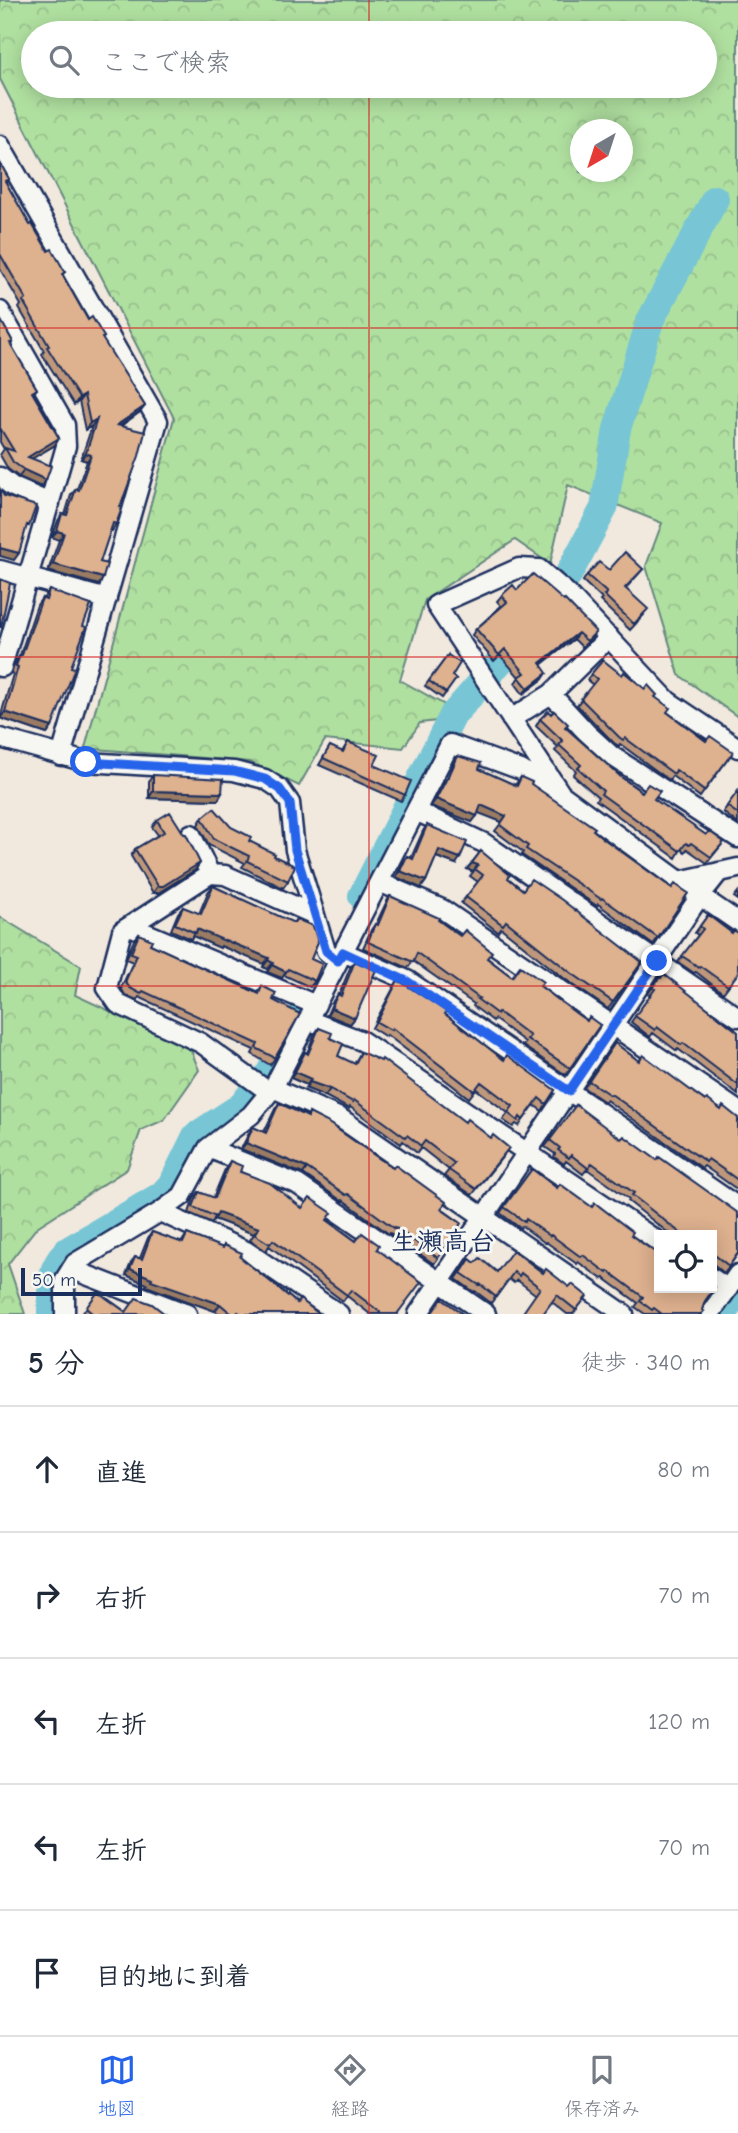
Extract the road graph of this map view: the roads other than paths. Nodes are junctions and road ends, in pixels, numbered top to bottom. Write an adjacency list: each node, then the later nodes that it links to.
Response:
1 (0, 145): 7 (street)
2 (0, 311): 4 (street)
3 (0, 477): 4 (street)
4 (50, 503): 6 (street)
5 (0, 570): 6 (street)
6 (29, 578): 7 (street); 9 (street)
7 (107, 599): 14 (street)
8 (608, 637): 10 (street); 11 (street); 13 (street)
9 (0, 667)
10 (551, 694): 11 (street); 18 (street)
11 (511, 719): 15 (street)
12 (0, 738): 14 (street)
13 (738, 748)
14 (61, 756): 25 (street)
15 (561, 794): 16 (street); 22 (street)
16 (416, 811): 23 (street); 29 (street)
17 (191, 834): 21 (street)
18 (738, 838)
19 (738, 868): 20 (street)
20 (719, 872): 22 (street); 24 (street)
21 (210, 874): 25 (street); 27 (street)
22 (679, 881): 24 (street)
23 (379, 882): 28 (street); 32 (street)
24 (700, 897): 26 (street); 29 (street)
25 (315, 915): 28 (street)
26 (738, 922)
27 (130, 926): 30 (street); 33 (street)
28 (340, 957): 30 (street); 34 (street)
29 (657, 961): 31 (street); 32 (street)
30 (312, 1012): 33 (street); 37 (street)
31 (738, 1017)
32 (614, 1026): 34 (street); 35 (street)
33 (265, 1087): 36 (street); 40 (street)
34 (569, 1091): 37 (street); 38 (street)
35 (738, 1111)
36 (208, 1148): 39 (street); 44 (street)
37 (528, 1153): 40 (street); 41 (street)
38 (738, 1207)
39 (160, 1212): 42 (street); 47 (street)
40 (484, 1218): 44 (street); 50 (street)
41 (654, 1239)
42 (71, 1269): 45 (street); 46 (street)
43 (733, 1281): 51 (street)
44 (440, 1283): 48 (street); 49 (street)
45 (65, 1314)
46 (187, 1314)
47 (339, 1314)
48 (418, 1314)
49 (486, 1314)
50 (624, 1314)
51 (710, 1314)

